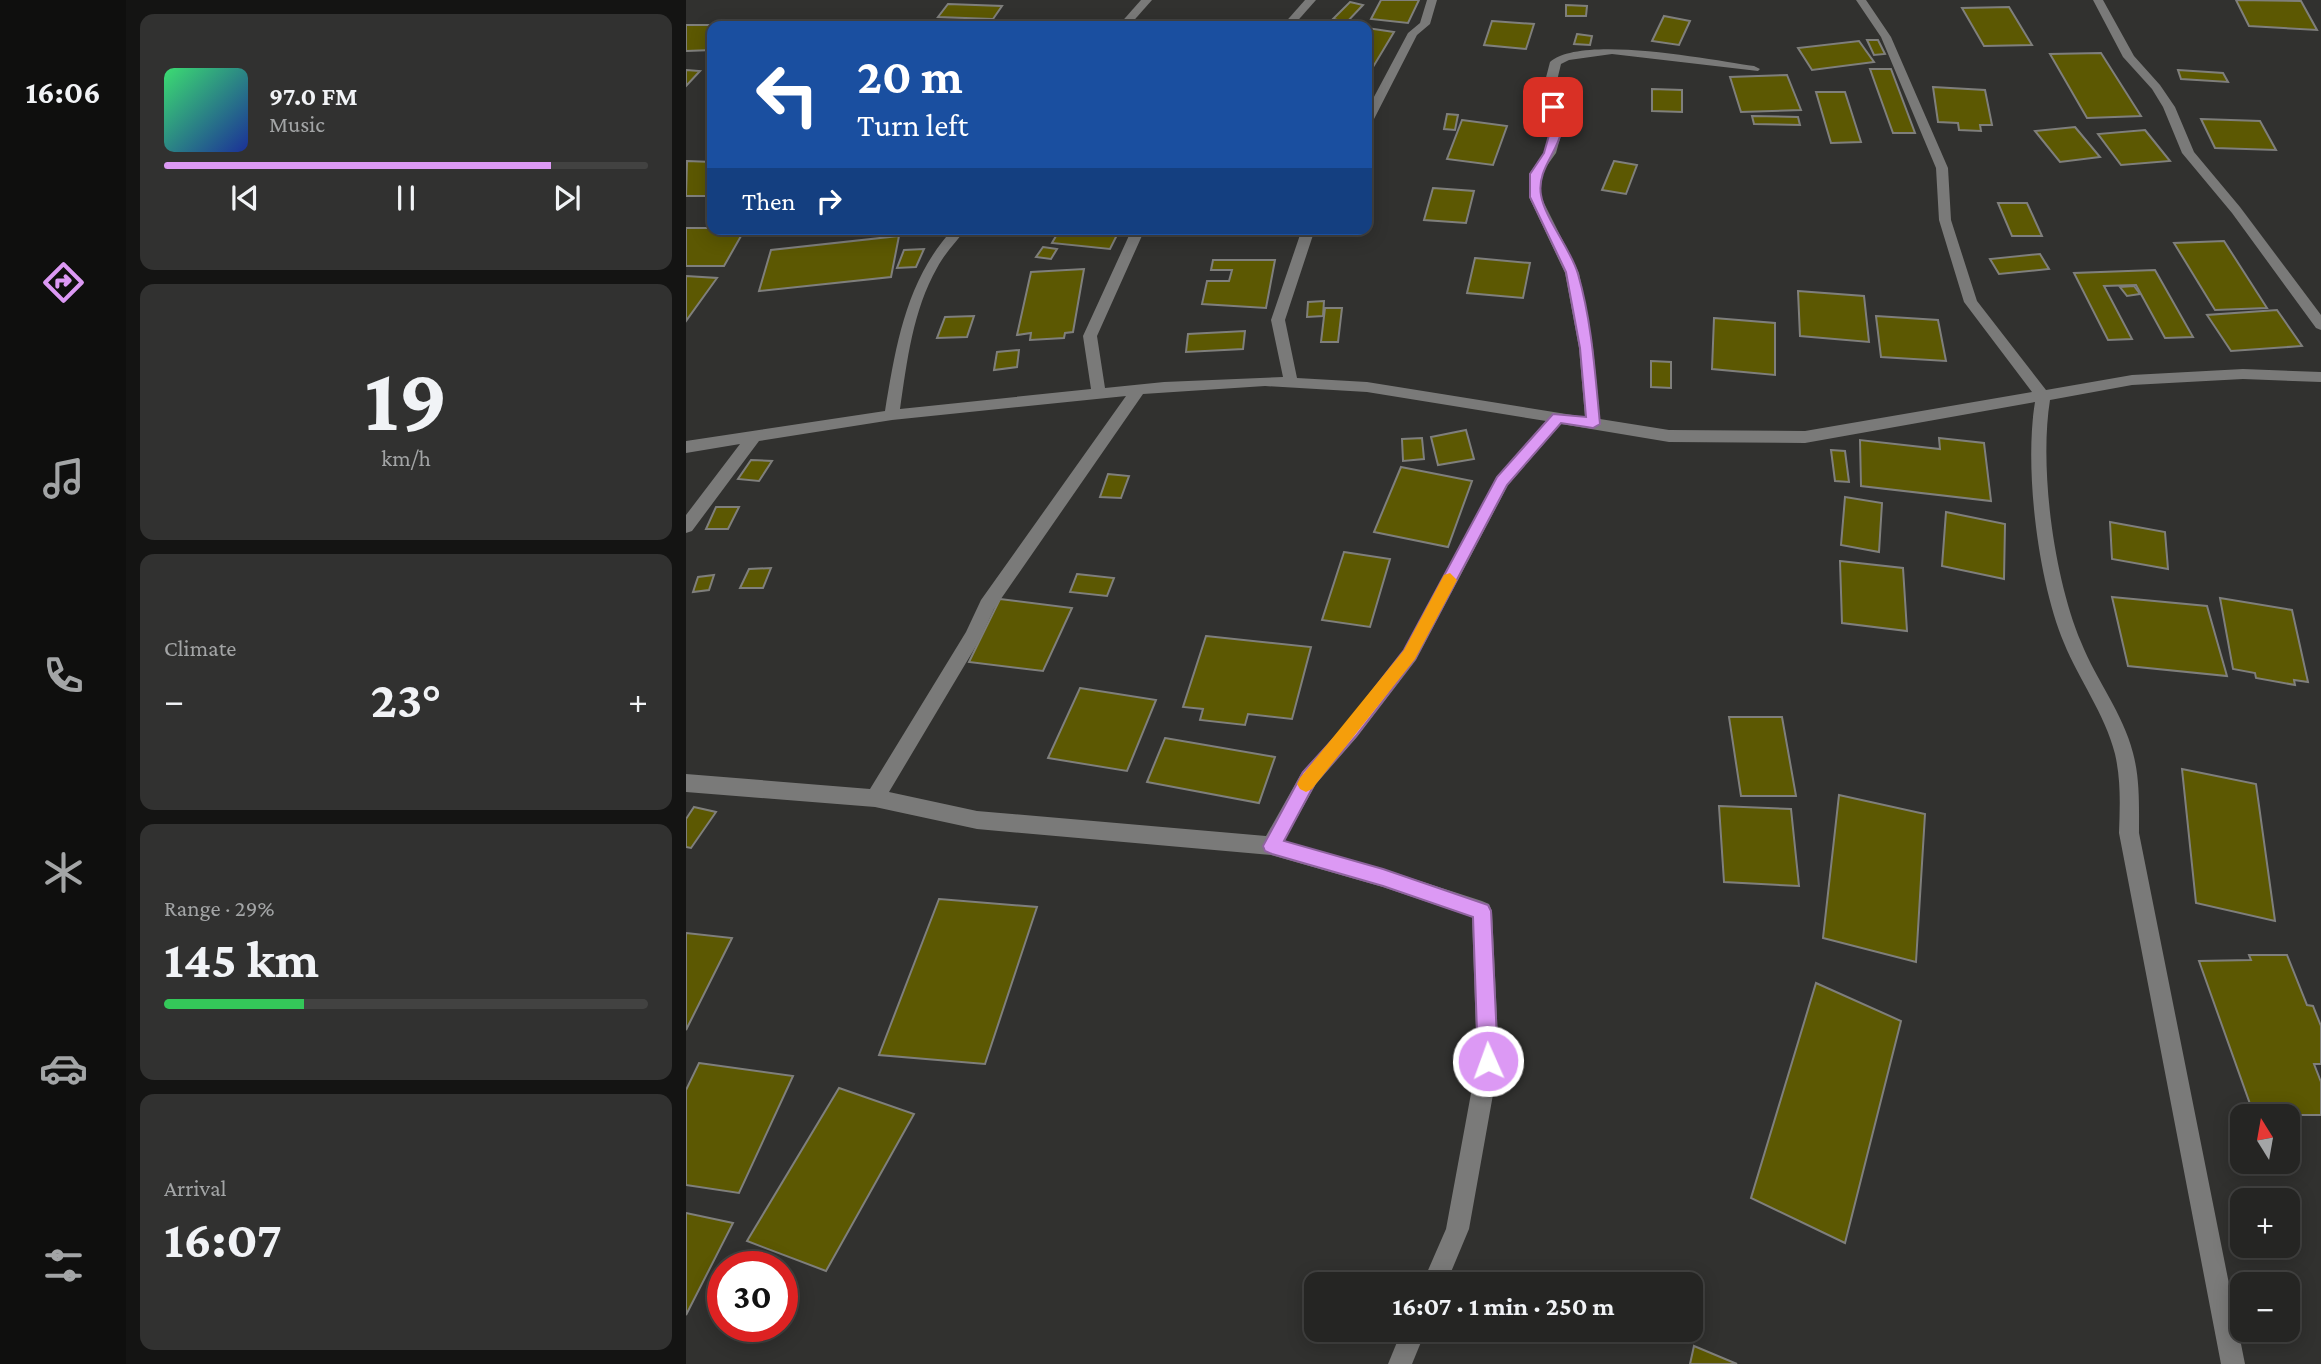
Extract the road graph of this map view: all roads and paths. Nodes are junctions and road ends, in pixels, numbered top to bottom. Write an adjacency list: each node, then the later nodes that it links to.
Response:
1 (1147, 0): 6 (street)
2 (1311, 0): 7 (street)
3 (1432, 0): 9 (street)
4 (1861, 0): 18 (street)
5 (2098, 0): 13 (street)
6 (1128, 21)
7 (1292, 21)
8 (1754, 69): 21 (street)
9 (1372, 111)
10 (954, 235): 19 (street)
11 (1136, 235): 17 (street)
12 (1307, 235): 15 (street)
13 (2321, 326)
14 (2321, 377): 18 (street)
15 (1291, 383): 16 (street); 20 (street)
16 (1139, 389): 17 (street); 26 (street)
17 (1099, 394): 19 (street)
18 (2043, 396): 21 (street); 31 (street)
19 (892, 415): 22 (street)
20 (1558, 418): 21 (street); 27 (street)
21 (1593, 424)
22 (755, 436): 23 (street); 24 (street)
23 (686, 447)
24 (686, 527)
25 (686, 783): 26 (street)
26 (875, 798): 27 (street)
27 (1272, 846): 28 (street)
28 (1439, 1272)
29 (1410, 1342): 30 (street)
30 (1400, 1364)
31 (2233, 1364)

